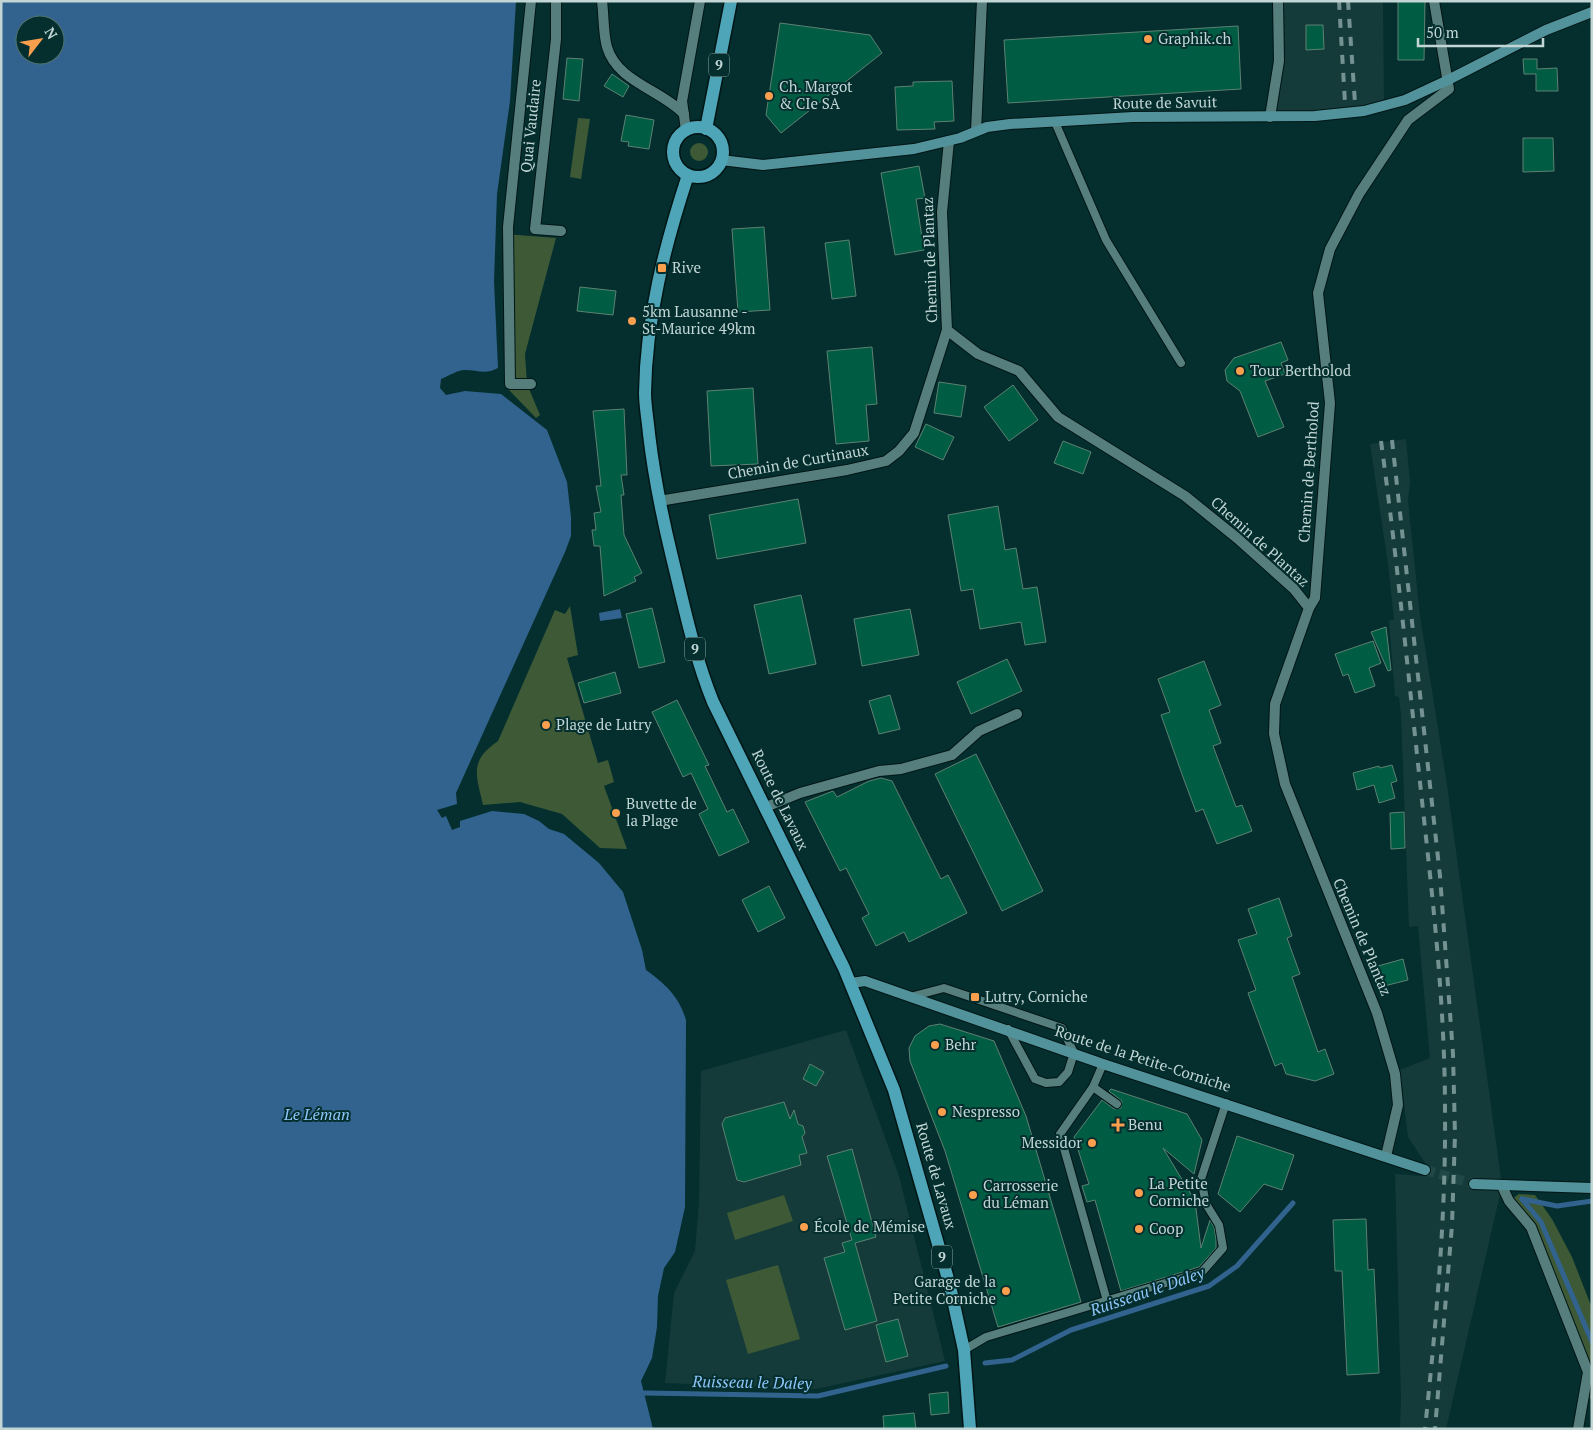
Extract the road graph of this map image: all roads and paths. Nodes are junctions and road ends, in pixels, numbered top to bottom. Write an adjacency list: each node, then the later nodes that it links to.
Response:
1 (531, 1): 23 (street)
2 (556, 1): 20 (street, Quai Vaudaire)
3 (602, 1): 11 (street)
4 (700, 1): 11 (street)
5 (731, 1): 14 (main road, 9)
6 (982, 1): 16 (street)
7 (1278, 1): 12 (street)
8 (1434, 1): 10 (street)
9 (1592, 12): 10 (street, Route de Savuit)
10 (1448, 80): 12 (street, Route de Savuit); 25 (street, Chemin de Bertholod)
11 (684, 114): 15 (street)
12 (1270, 117): 13 (street, Route de Savuit)
13 (1055, 122): 16 (street, Route de Savuit); 22 (lane)
14 (706, 129): 15 (main road); 18 (main road)
15 (686, 130): 19 (main road)
16 (976, 131): 17 (street, Route de Savuit)
17 (949, 142): 18 (street, Route de Savuit); 21 (street, Chemin de Plantaz)
18 (721, 160): 19 (main road)
19 (688, 175): 24 (main road, Route de Lavaux / 9)
20 (561, 231)
21 (947, 330): 24 (street, Chemin de Curtinaux); 25 (street, Chemin de Plantaz)
22 (1181, 363)
23 (531, 384)
24 (659, 501): 27 (main road, Route de Lavaux / 9)
25 (1309, 608): 36 (street, Chemin de Plantaz)
26 (1018, 714): 27 (street)
27 (766, 807): 28 (main road, Route de Lavaux / 9)
28 (850, 983): 29 (street, Route de la Petite-Corniche); 42 (main road, Route de Lavaux / 9)
29 (910, 996): 30 (street, Route de la Petite-Corniche); 31 (lane)
30 (1008, 1030): 31 (street, Route de la Petite-Corniche); 31 (lane)
31 (1074, 1053): 32 (street, Route de la Petite-Corniche)
32 (1103, 1064): 33 (lane); 34 (street, Route de la Petite-Corniche)
33 (1093, 1087): 35 (lane); 41 (lane)
34 (1226, 1103): 36 (street, Route de la Petite-Corniche); 41 (lane)
35 (1117, 1104)
36 (1386, 1156): 37 (street, Route de la Petite-Corniche)
37 (1425, 1170)
38 (1474, 1184): 39 (street)
39 (1502, 1186): 40 (street); 44 (street)
40 (1592, 1188)
41 (1107, 1301): 42 (lane)
42 (964, 1350): 43 (main road, Route de Lavaux / 9)
43 (970, 1429)
44 (1578, 1429)

